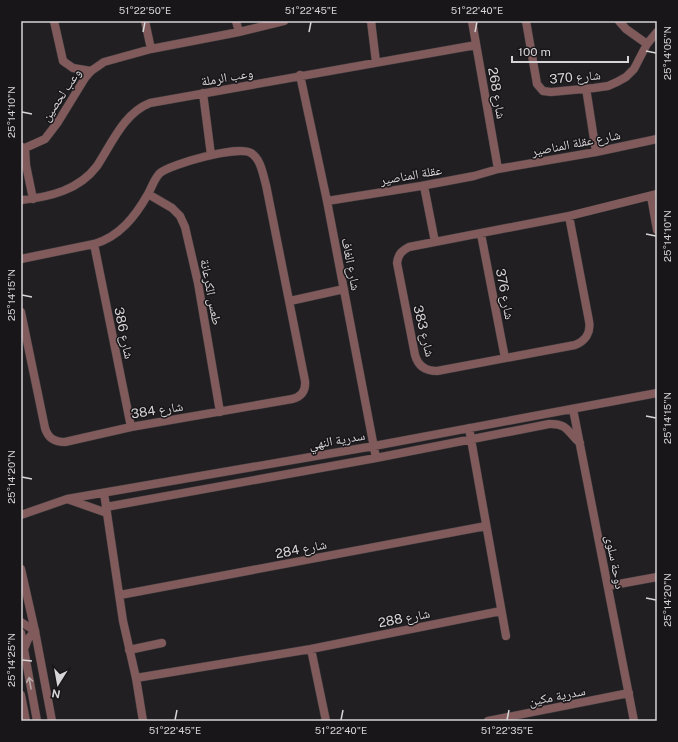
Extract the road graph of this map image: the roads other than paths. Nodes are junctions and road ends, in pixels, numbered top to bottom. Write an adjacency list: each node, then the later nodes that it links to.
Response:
1 (54, 21): 15 (street)
2 (145, 21): 13 (street)
3 (236, 21): 9 (street)
4 (284, 21): 9 (street, وعب لحصين)
5 (371, 21): 14 (street)
6 (472, 21): 12 (street, شارع 268)
7 (526, 21): 17 (street, شارع 370)
8 (619, 21): 11 (street)
9 (239, 32): 13 (street, وعب لحصين)
10 (657, 32): 11 (street, شارع 370)
11 (647, 44): 17 (street, شارع 370)
12 (476, 45): 14 (street, وعب الرملة); 23 (street, شارع 268)
13 (151, 49): 15 (street, وعب لحصين)
14 (376, 62): 16 (street, وعب الرملة)
15 (92, 71): 20 (street, وعب لحصين)
16 (300, 75): 18 (street, وعب الرملة); 29 (street, شارع الغاف)
17 (586, 88): 21 (street)
18 (204, 93): 22 (street); 27 (street, وعب الرملة)
19 (657, 138): 21 (street, شارع عقلة المناصير)
20 (23, 148): 27 (street, وعب لحصين)
21 (596, 152): 23 (street, شارع عقلة المناصير)
22 (212, 155): 25 (street, شارع 384); 37 (street, شارع 384)
23 (498, 169): 24 (street, عقلة المناصير)
24 (424, 186): 29 (street, عقلة المناصير); 33 (street)
25 (148, 194): 34 (street, شارع 384); 42 (street, طعس الكرعانة)
26 (654, 195): 30 (street, شارع 383); 31 (street)
27 (32, 199): 28 (street, وعب الرملة)
28 (21, 200)
29 (327, 201): 36 (street, شارع الغاف)
30 (569, 216): 32 (street, شارع 383); 39 (street, شارع 383)
31 (657, 230)
32 (481, 234): 33 (street, شارع 383); 39 (street, شارع 376)
33 (435, 242): 39 (street, شارع 383)
34 (94, 244): 35 (street, شارع 384); 43 (street, شارع 386)
35 (21, 259)
36 (344, 289): 37 (street); 47 (street, شارع الغاف)
37 (290, 301): 42 (street, شارع 384)
38 (21, 312): 43 (street, شارع 384)
39 (506, 358)
40 (657, 393): 41 (street, سدرية النهي)
41 (573, 409): 44 (street, سدرية النهي); 46 (street, دوحة سلوى)
42 (220, 412): 43 (street, شارع 384)
43 (131, 427)
44 (469, 428): 45 (street); 47 (street, سدرية النهي)
45 (471, 440): 46 (street); 48 (street); 53 (street)
46 (580, 443): 56 (street, دوحة سلوى)
47 (374, 446): 48 (street, شارع الغاف); 49 (street, سدرية النهي)
48 (376, 458): 51 (street)
49 (104, 493): 50 (street, سدرية النهي); 51 (street)
50 (67, 500): 51 (street); 52 (street, سدرية النهي)
51 (106, 510): 57 (street)
52 (21, 515)
53 (486, 526): 57 (street, شارع 284); 58 (street)
54 (21, 569): 60 (street)
55 (657, 577): 56 (street)
56 (608, 586): 68 (street, دوحة سلوى)
57 (120, 595): 66 (street)
58 (501, 611): 62 (street); 64 (street, شارع 288)
59 (21, 622): 60 (street)
60 (35, 631): 65 (street); 73 (street)
61 (21, 633): 65 (street)
62 (506, 636)
63 (162, 643): 66 (street)
64 (311, 649): 67 (street, شارع 288); 75 (street)
65 (24, 650): 72 (street, one-way to 65)
66 (129, 650): 67 (street)
67 (136, 678): 74 (street)
68 (629, 693): 70 (street, سدرية مكين); 77 (street, دوحة سلوى)
69 (21, 695): 71 (street)
70 (526, 718): 76 (street, سدرية مكين)
71 (26, 721)
72 (37, 721)
73 (52, 721)
74 (143, 721)
75 (326, 721)
76 (488, 721)
77 (634, 721)

